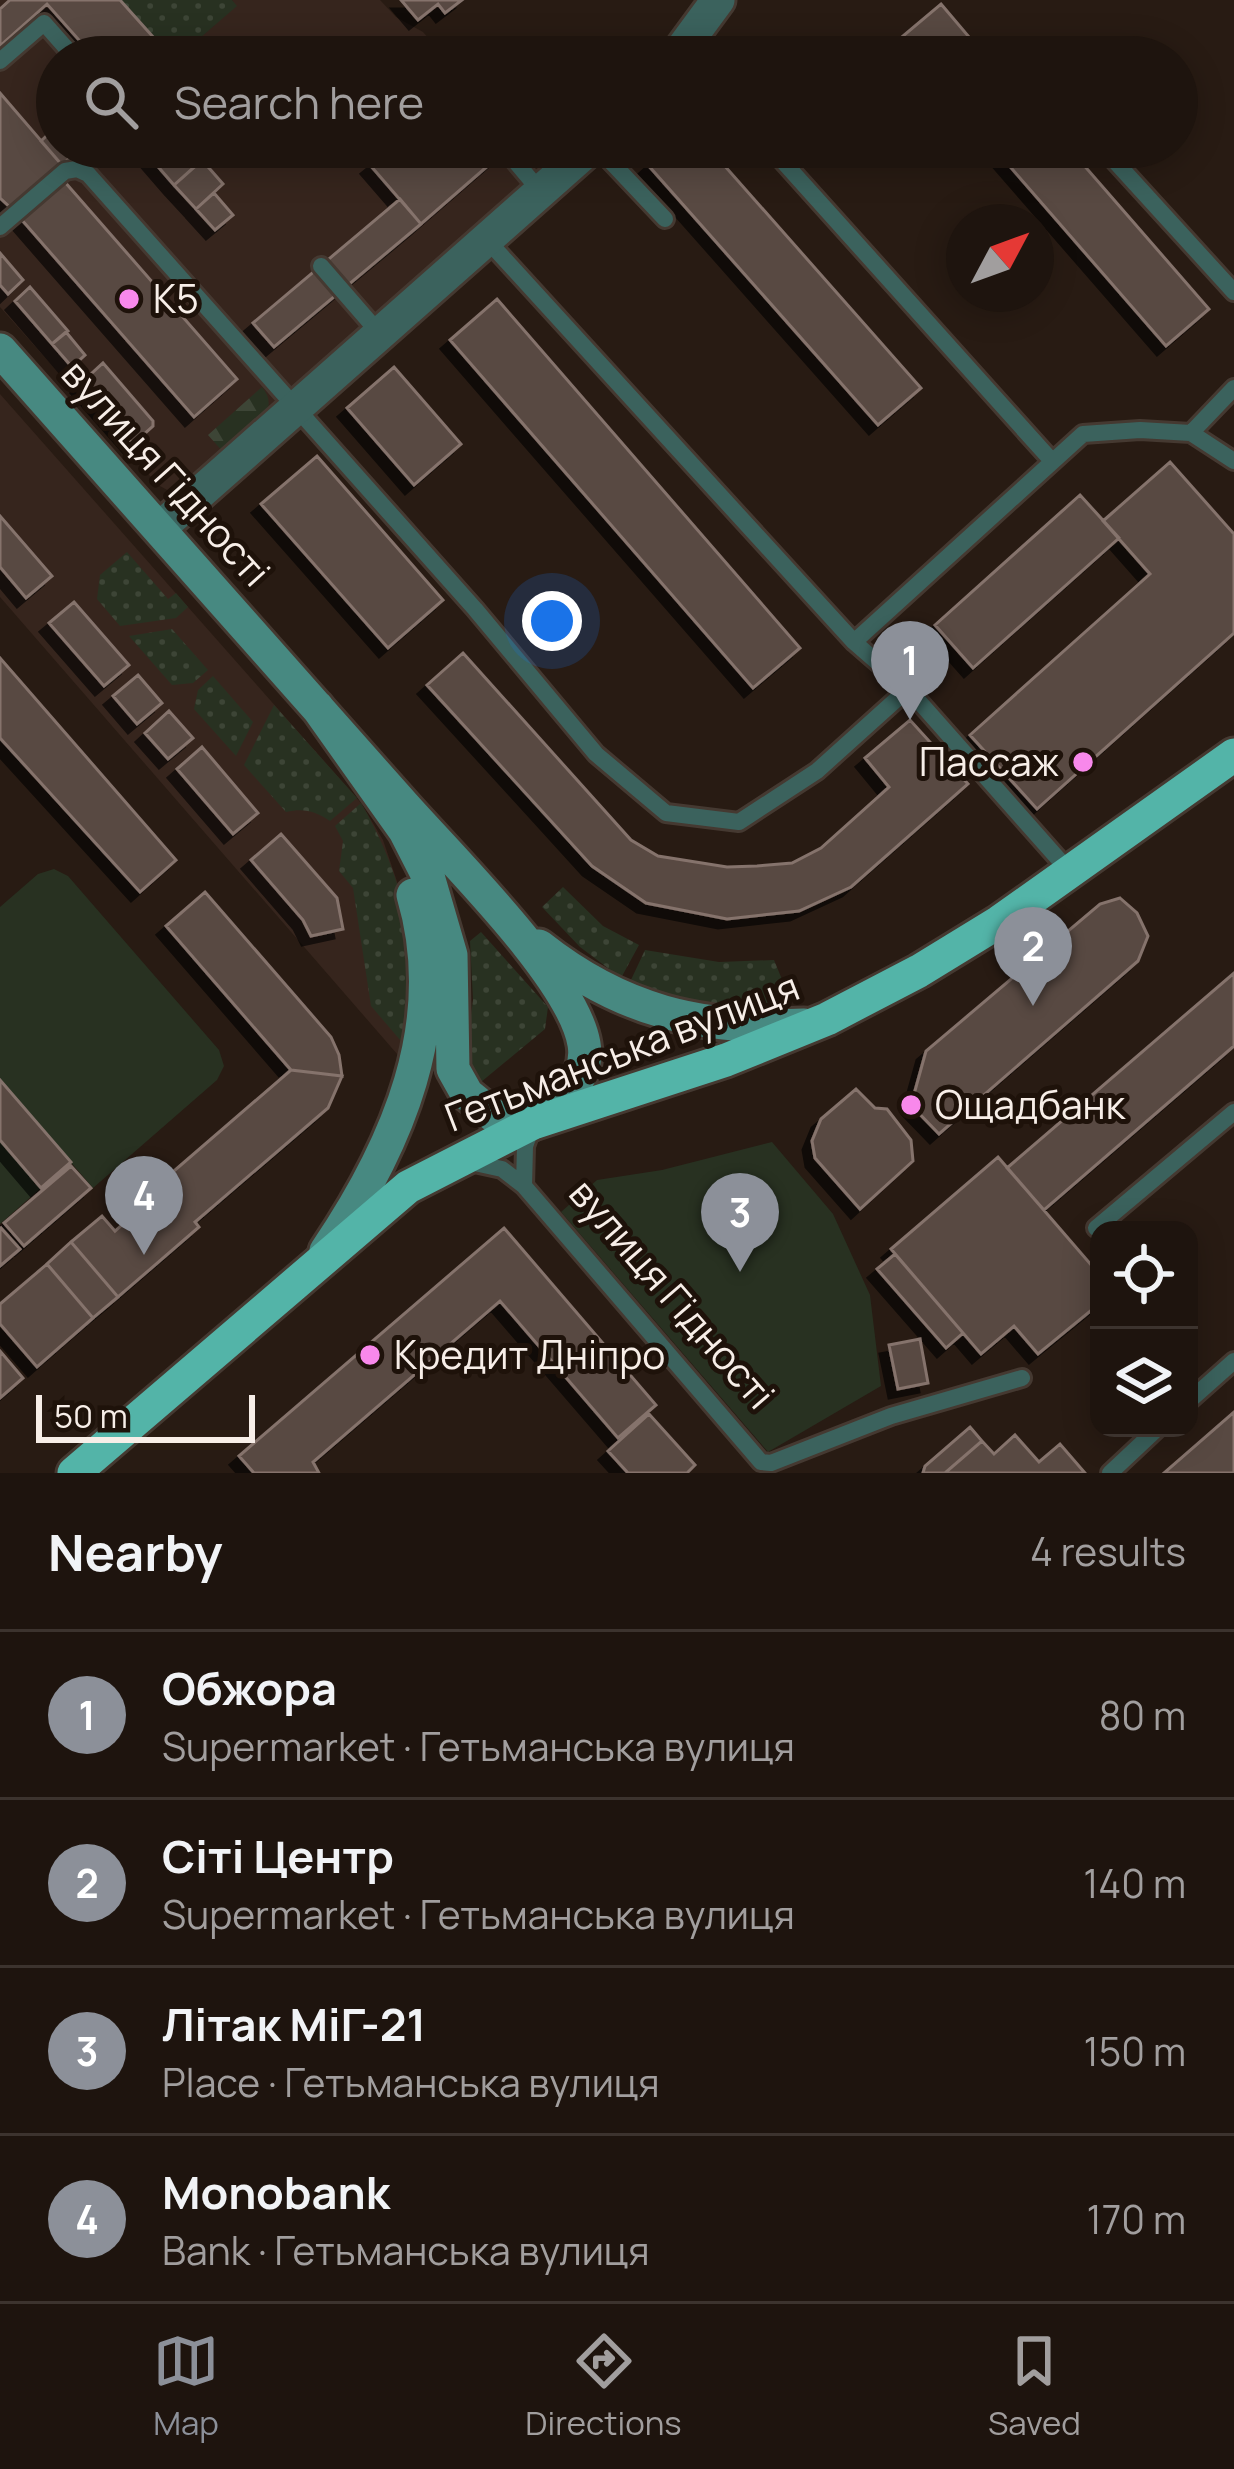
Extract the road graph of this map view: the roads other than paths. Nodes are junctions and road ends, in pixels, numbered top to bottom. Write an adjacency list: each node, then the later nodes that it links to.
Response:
1 (718, 0): 3 (street)
2 (55, 36): 4 (lane)
3 (695, 36)
4 (0, 61)
5 (521, 168): 10 (lane)
6 (569, 168): 10 (street)
7 (615, 168): 11 (lane)
8 (789, 168): 21 (lane)
9 (1121, 168): 15 (lane)
10 (541, 192): 13 (street)
11 (665, 219)
12 (0, 227): 19 (lane)
13 (487, 240): 16 (street); 24 (lane)
14 (321, 266): 16 (lane)
15 (1234, 292)
16 (380, 334): 19 (street)
17 (0, 350): 23 (main road, вулиця Гідності)
18 (1234, 388): 20 (lane)
19 (296, 409): 23 (street); 25 (lane)
20 (1191, 434): 21 (lane); 22 (lane)
21 (1052, 460): 24 (lane)
22 (1234, 460)
23 (160, 528): 26 (main road, вулиця Гідності)
24 (854, 642): 25 (lane)
25 (908, 689): 28 (lane)
26 (317, 707): 29 (main road, вулиця Гідності); 32 (main road, вулиця Гідності); 36 (main road, вулиця Гідності)
27 (1234, 755): 28 (highway, Гетьманська вулиця)
28 (1069, 871): 30 (highway, Гетьманська вулиця)
29 (497, 912): 30 (main road, вулиця Гідності); 32 (main road, вулиця Гідності)
30 (812, 1025): 32 (highway, Гетьманська вулиця)
31 (1234, 1112): 35 (lane)
32 (533, 1123): 33 (highway, Гетьманська вулиця); 34 (lane, вулиця Гідності)
33 (451, 1163): 34 (lane); 36 (highway, Гетьманська вулиця)
34 (524, 1186): 38 (lane, вулиця Гідності)
35 (1104, 1221)
36 (316, 1266): 41 (highway, Гетьманська вулиця)
37 (1234, 1361): 39 (lane)
38 (1022, 1378)
39 (1198, 1393)
40 (1148, 1437): 42 (lane)
41 (74, 1473)
42 (1110, 1473)

